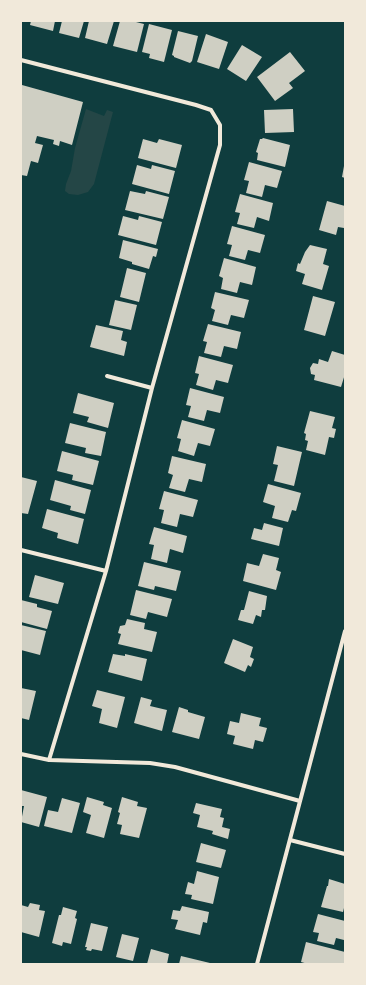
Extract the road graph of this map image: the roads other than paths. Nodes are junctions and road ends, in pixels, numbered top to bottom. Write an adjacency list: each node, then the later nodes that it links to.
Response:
1 (21, 60): 3 (street)
2 (107, 376): 3 (street)
3 (152, 388): 5 (street)
4 (21, 550): 5 (street)
5 (106, 571): 9 (street)
6 (345, 631): 7 (street)
7 (344, 643): 10 (street)
8 (21, 754): 9 (street)
9 (49, 760): 10 (street)
10 (300, 801): 11 (street)
11 (290, 840): 12 (street); 13 (street)
12 (345, 854)
13 (257, 964)

